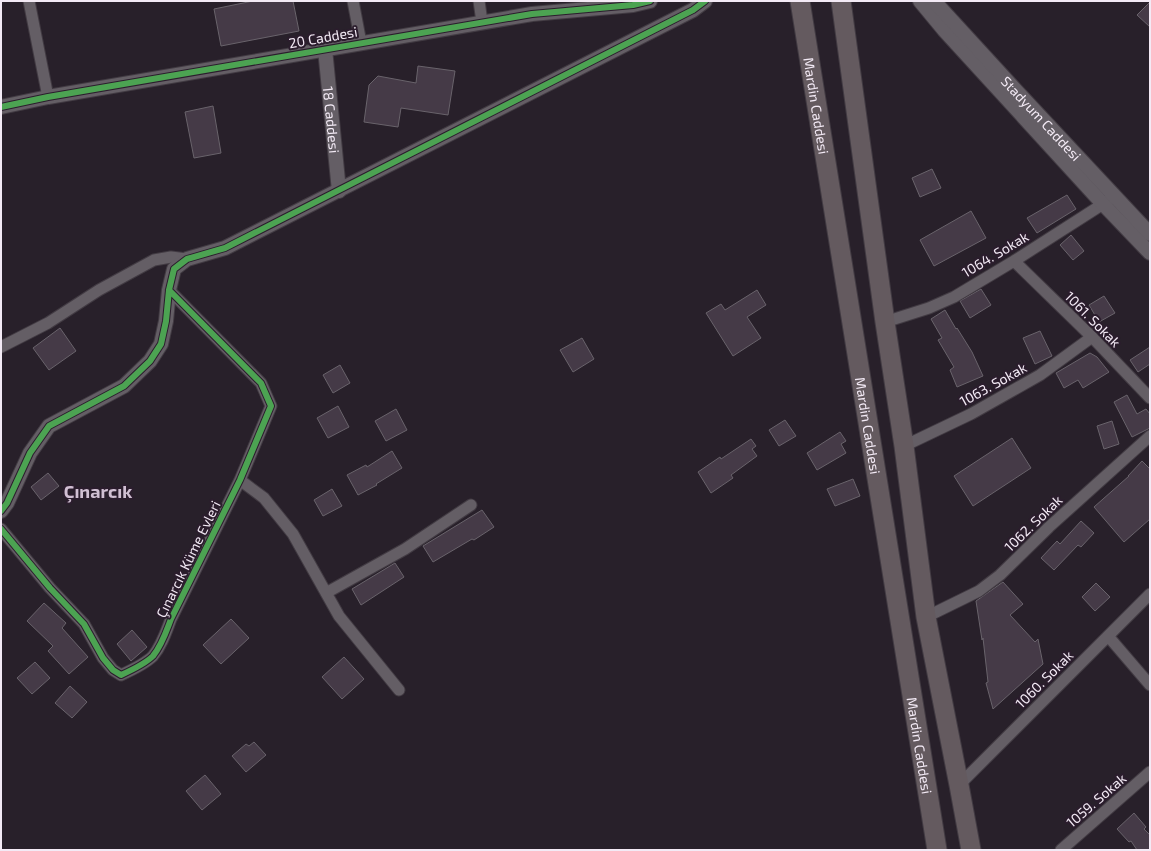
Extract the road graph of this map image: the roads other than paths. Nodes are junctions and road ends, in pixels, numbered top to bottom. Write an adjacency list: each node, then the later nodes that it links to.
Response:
1 (29, 1): 14 (street)
2 (353, 1): 12 (street)
3 (479, 1): 11 (street)
4 (650, 1): 10 (street, 20 Caddesi)
5 (705, 1): 16 (street)
6 (800, 1): 41 (highway, Mardin Caddesi)
7 (841, 1): 23 (highway, Mardin Caddesi)
8 (920, 1): 17 (street)
9 (934, 1): 17 (street, Stadyum Caddesi)
10 (632, 3): 11 (street, 20 Caddesi)
11 (482, 22): 12 (street, 20 Caddesi)
12 (361, 43): 13 (street, 20 Caddesi)
13 (325, 49): 14 (street, 20 Caddesi); 16 (street, 18 Caddesi)
14 (48, 97): 15 (street, 20 Caddesi)
15 (1, 106)
16 (338, 191): 20 (street)
17 (1108, 200): 18 (street, Stadyum Caddesi); 19 (street); 21 (street, 1064. Sokak)
18 (1150, 234)
19 (1150, 253)
20 (187, 259): 22 (street); 25 (street)
21 (1014, 261): 23 (street, 1064. Sokak); 24 (street, 1061. Sokak)
22 (169, 290): 29 (street, Çınarcık Küme Evleri); 31 (street)
23 (884, 322): 28 (highway, Mardin Caddesi)
24 (1092, 337): 26 (street, 1061. Sokak); 28 (street, 1063. Sokak)
25 (1, 347)
26 (1150, 398)
27 (1150, 436): 35 (street, 1062. Sokak)
28 (904, 446): 35 (highway, Mardin Caddesi)
29 (240, 480): 32 (street, Çınarcık Küme Evleri); 33 (street)
30 (471, 505): 33 (street)
31 (1, 512)
32 (1, 529)
33 (326, 592): 38 (street)
34 (1150, 594): 36 (street, 1060. Sokak)
35 (926, 617): 40 (highway, Mardin Caddesi)
36 (1108, 636): 37 (street); 40 (street, 1060. Sokak)
37 (1150, 685)
38 (399, 690)
39 (1150, 772): 43 (street, 1059. Sokak)
40 (959, 785): 42 (highway, Mardin Caddesi)
41 (937, 850)
42 (970, 850)
43 (1061, 850)

